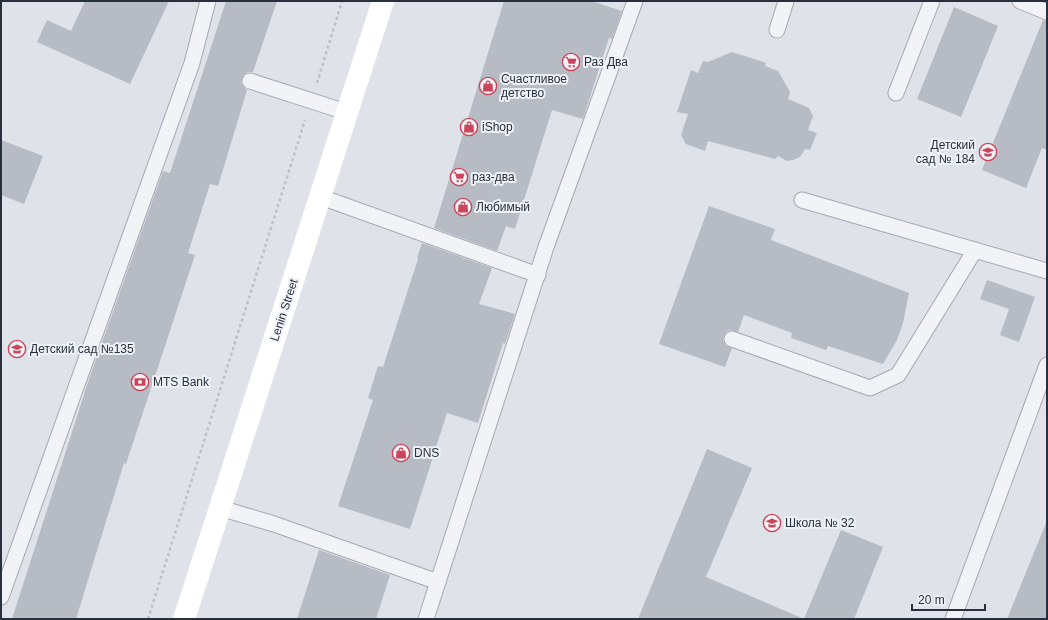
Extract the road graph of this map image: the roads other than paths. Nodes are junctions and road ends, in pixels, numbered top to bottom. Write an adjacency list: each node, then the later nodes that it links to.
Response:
1 (208, 1): 21 (lane)
2 (383, 1): 11 (main road, Lenin Street)
3 (635, 1): 16 (lane)
4 (786, 1): 8 (lane)
5 (932, 1): 10 (lane)
6 (1020, 1): 7 (lane)
7 (1047, 12)
8 (777, 30)
9 (250, 81): 11 (lane)
10 (896, 93)
11 (346, 112): 12 (main road, Lenin Street)
12 (321, 197): 16 (lane); 19 (main road, Lenin Street)
13 (802, 200): 14 (lane)
14 (975, 250): 15 (lane); 17 (lane)
15 (1047, 271)
16 (538, 275): 20 (lane)
17 (732, 339)
18 (1047, 365): 24 (lane)
19 (220, 508): 20 (lane); 22 (main road, Lenin Street)
20 (438, 582): 23 (lane)
21 (1, 597)
22 (184, 619)
23 (426, 619)
24 (953, 619)

